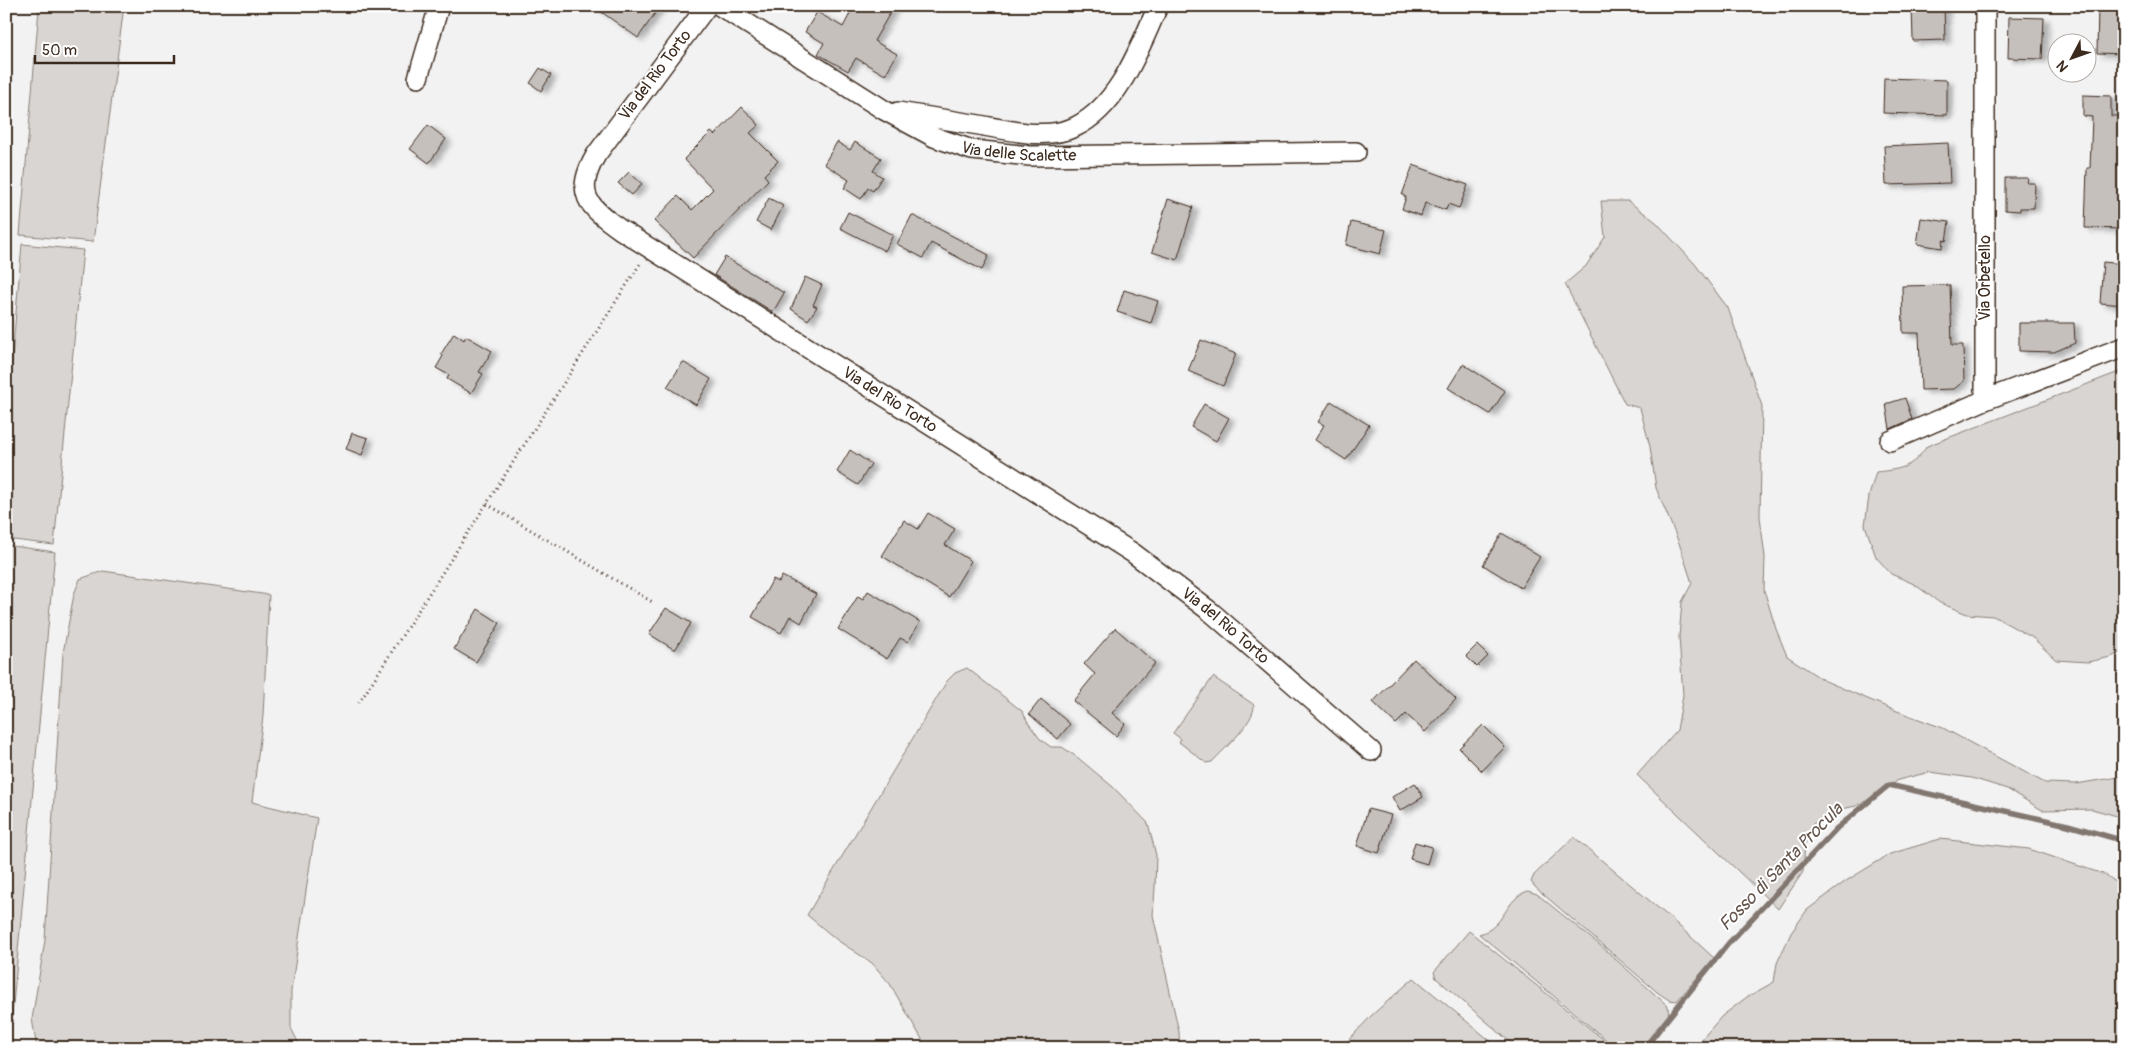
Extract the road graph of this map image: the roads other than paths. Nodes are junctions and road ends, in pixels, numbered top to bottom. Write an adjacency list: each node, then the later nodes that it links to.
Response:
1 (439, 6): 6 (street)
2 (707, 6): 12 (street, Via del Rio Torto)
3 (720, 6): 7 (street, Via delle Scalette)
4 (1158, 6): 7 (street)
5 (1985, 6): 10 (street, Via Orbetello)
6 (418, 78)
7 (884, 110): 8 (street, Via delle Scalette)
8 (1356, 152)
9 (2124, 347): 10 (street)
10 (1985, 400): 11 (street)
11 (1890, 441)
12 (1370, 751)

